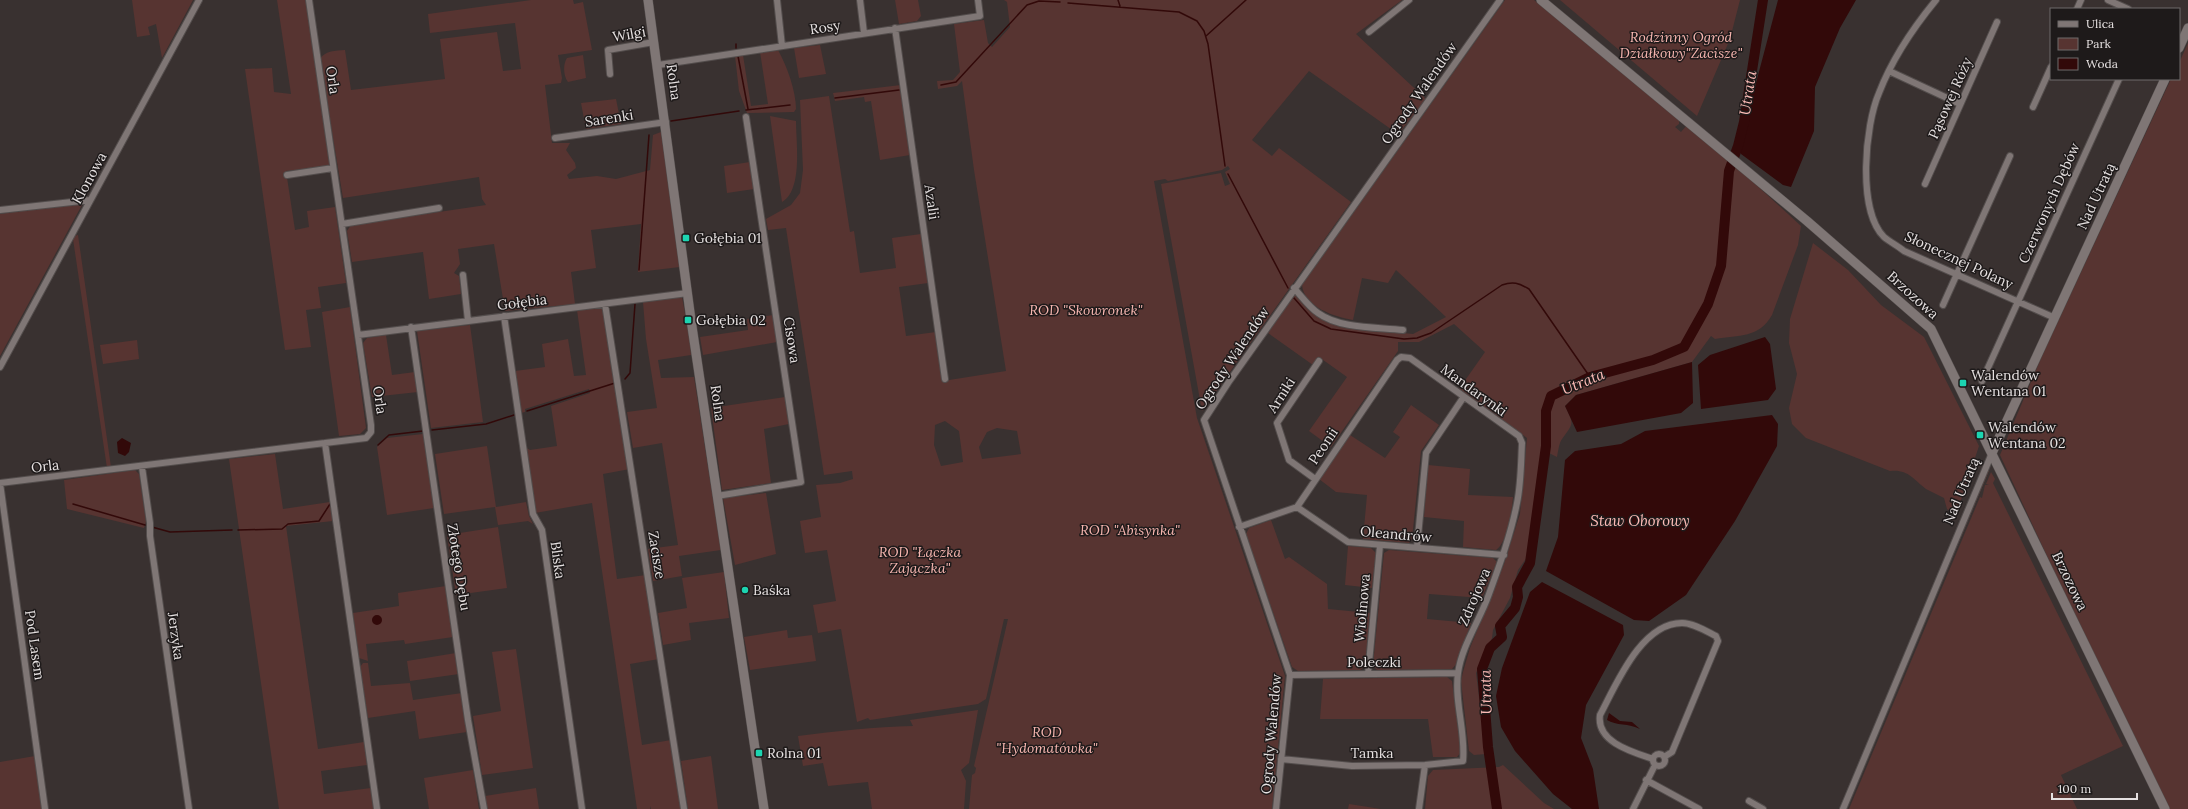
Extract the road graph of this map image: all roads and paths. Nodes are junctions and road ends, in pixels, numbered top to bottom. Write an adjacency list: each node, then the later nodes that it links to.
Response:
1 (199, 0): 36 (street, Klonowa)
2 (309, 0): 33 (street, Orla)
3 (648, 0): 18 (street, Rolna)
4 (776, 0): 20 (street)
5 (860, 0): 17 (street)
6 (978, 0): 14 (street, Rosy)
7 (1409, 0): 15 (street)
8 (1500, 0): 42 (street, Ogrody Walendów)
9 (1540, 0): 61 (street, Brzozowa)
10 (1936, 0): 23 (street, Słonecznej Polany)
11 (2108, 0): 12 (street)
12 (2126, 8)
13 (1997, 22): 27 (street, Pąsowej Róży)
14 (895, 28): 17 (street, Rosy); 56 (street, Azalii)
15 (1369, 32)
16 (2184, 32): 19 (street)
17 (864, 33): 20 (street, Rosy)
18 (654, 42): 21 (street, Rolna); 24 (street, Wilgi)
19 (2180, 45)
20 (782, 46): 21 (street, Rosy)
21 (658, 65): 30 (street, Rolna)
22 (2050, 69): 28 (street)
23 (1889, 71): 27 (street); 41 (street, Słonecznej Polany)
24 (610, 74)
25 (2119, 80): 44 (street, Czerwonych Dębów)
26 (2165, 80): 48 (street, Nad Utratą)
27 (1960, 104): 35 (street, Pąsowej Róży)
28 (2033, 107)
29 (746, 117): 65 (street, Cisowa)
30 (666, 122): 31 (street, Sarenki); 43 (street, Rolna)
31 (555, 138)
32 (2010, 156): 41 (street)
33 (333, 168): 34 (street); 39 (street, Orla)
34 (287, 175)
35 (1925, 184)
36 (90, 200): 38 (street); 55 (street, Klonowa)
37 (439, 208): 39 (street)
38 (0, 210)
39 (342, 224): 52 (street, Orla)
40 (463, 274): 49 (street)
41 (1956, 274): 44 (street, Słonecznej Polany); 46 (street)
42 (1294, 288): 51 (street); 67 (street, Ogrody Walendów)
43 (688, 293): 45 (street, Gołębia); 65 (street, Rolna)
44 (2019, 301): 48 (street, Słonecznej Polany); 57 (street, Czerwonych Dębów)
45 (605, 304): 47 (street, Gołębia); 86 (street, Zacisze)
46 (1943, 304)
47 (504, 316): 49 (street, Gołębia); 85 (street, Bliska)
48 (2055, 318): 61 (street, Nad Utratą)
49 (468, 321): 50 (street, Gołębia)
50 (412, 328): 52 (street, Gołębia); 84 (street, Złotego Dębu)
51 (1403, 330)
52 (358, 335): 59 (street, Orla)
53 (1410, 358): 58 (street, Mandarynki); 63 (street, Peonii)
54 (1318, 361): 63 (street, Arniki)
55 (0, 367)
56 (945, 379)
57 (1982, 381)
58 (1464, 398): 60 (street, Mandarynki); 69 (street)
59 (325, 443): 62 (street, Orla); 83 (street)
60 (1522, 443): 70 (street, Zdrojowa)
61 (1992, 453): 93 (street, Nad Utratą); 94 (street, Brzozowa)
62 (142, 467): 64 (street, Orla); 82 (street, Jerzyka)
63 (1315, 479): 66 (street, Peonii)
64 (0, 483): 81 (street, Pod Lasem)
65 (717, 496): 87 (street, Rolna)
66 (1297, 506): 67 (street); 68 (street, Oleandrów)
67 (1239, 527): 73 (street, Ogrody Walendów)
68 (1380, 545): 69 (street, Oleandrów); 72 (street, Wiolinowa)
69 (1416, 547): 70 (street, Oleandrów)
70 (1504, 555): 71 (street, Zdrojowa)
71 (1458, 673): 72 (street, Poleczki); 76 (street, Zdrojowa)
72 (1368, 674): 73 (street, Poleczki)
73 (1290, 675): 75 (street, Ogrody Walendów)
74 (1664, 757): 77 (street); 77 (street); 77 (street)
75 (1281, 759): 78 (street, Tamka); 88 (street, Ogrody Walendów)
76 (1463, 761): 78 (street, Tamka)
77 (1654, 762): 79 (street)
78 (1425, 765): 89 (street)
79 (1646, 780): 90 (street); 91 (street)
80 (1749, 801): 92 (street)
81 (45, 809)
82 (189, 809)
83 (377, 809)
84 (484, 809)
85 (582, 809)
86 (684, 809)
87 (764, 809)
88 (1276, 809)
89 (1420, 809)
90 (1633, 809)
91 (1699, 809)
92 (1763, 809)
93 (1843, 809)
94 (2165, 809)

